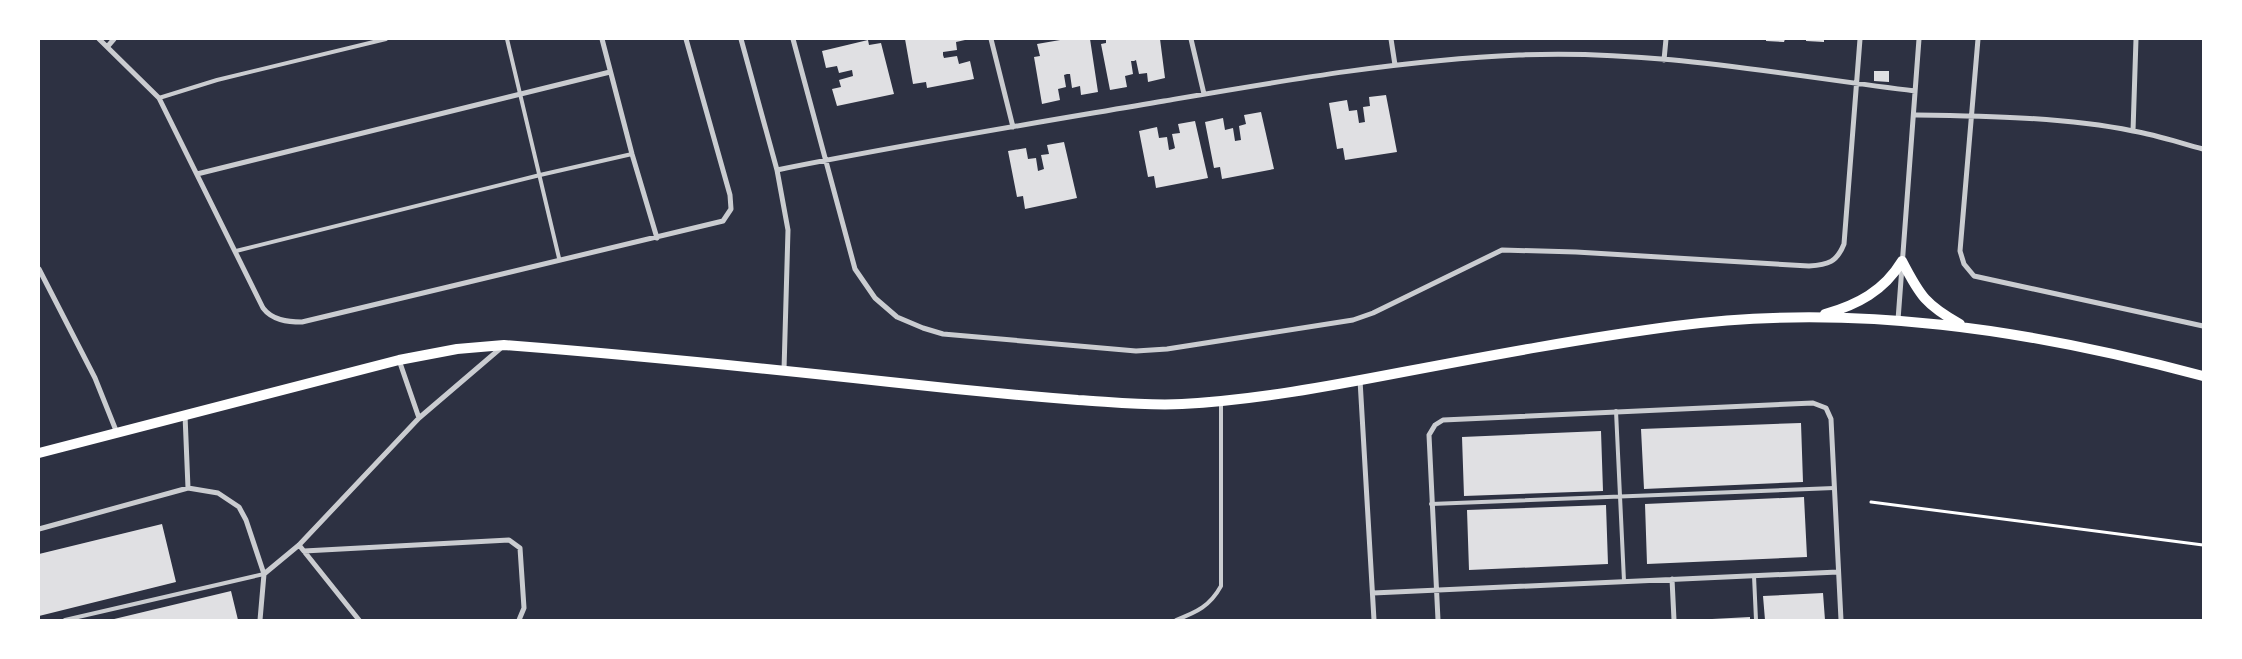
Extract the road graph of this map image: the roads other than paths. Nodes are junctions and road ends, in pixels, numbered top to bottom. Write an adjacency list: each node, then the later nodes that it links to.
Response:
1 (99, 39): 17 (street)
2 (114, 39): 17 (street)
3 (386, 39): 25 (lane)
4 (507, 39): 23 (lane)
5 (602, 39): 20 (street)
6 (686, 39): 36 (street)
7 (741, 39): 33 (street)
8 (793, 39): 32 (street)
9 (991, 39): 28 (street)
10 (1191, 39): 24 (street)
11 (1391, 39): 19 (street)
12 (1666, 39): 18 (street)
13 (1860, 39): 21 (street)
14 (1919, 39): 22 (street)
15 (1978, 39): 27 (street)
16 (2136, 39): 29 (street)
17 (108, 46): 25 (street)
18 (1664, 60): 19 (street); 21 (street)
19 (1395, 66): 24 (street)
20 (610, 72): 23 (street); 31 (street)
21 (1856, 84): 22 (street); 32 (street)
22 (1915, 91): 26 (street)
23 (520, 94): 34 (street); 35 (lane)
24 (1204, 94): 28 (street)
25 (159, 98): 34 (street)
26 (1914, 115): 27 (street); 39 (street)
27 (1971, 115): 29 (street); 43 (street)
28 (1013, 126): 32 (street)
29 (2133, 131): 30 (street)
30 (2203, 148)
31 (632, 154): 35 (lane); 36 (street)
32 (827, 160): 33 (street)
33 (777, 170): 47 (street)
34 (197, 174): 37 (street)
35 (540, 175): 37 (lane); 38 (lane)
36 (657, 238): 38 (street)
37 (236, 251): 38 (street)
38 (559, 258)
39 (1902, 261): 41 (main road); 42 (street); 44 (main road)
40 (39, 269): 54 (street)
41 (1813, 317): 42 (main road); 49 (main road)
42 (1898, 320): 44 (main road)
43 (2203, 326)
44 (1964, 327): 48 (main road)
45 (504, 345): 46 (main road); 47 (main road); 53 (street)
46 (399, 360): 52 (main road); 53 (street)
47 (784, 370): 50 (main road)
48 (2203, 376)
49 (1360, 380): 50 (main road); 69 (street)
50 (1221, 402): 74 (lane)
51 (1616, 411): 57 (street); 58 (lane); 59 (street)
52 (185, 415): 54 (main road); 56 (street)
53 (419, 418): 61 (street)
54 (117, 433): 55 (main road)
55 (39, 453)
56 (188, 488): 60 (street); 64 (street)
57 (1834, 488): 58 (lane); 63 (street)
58 (1620, 496): 59 (lane); 67 (lane)
59 (1431, 504): 68 (street)
60 (39, 529)
61 (299, 545): 62 (street); 64 (street)
62 (304, 551): 72 (street); 73 (street)
63 (1838, 572): 65 (street); 79 (street)
64 (264, 574): 70 (lane); 71 (street)
65 (1754, 576): 66 (street); 78 (lane)
66 (1672, 579): 67 (street); 77 (street)
67 (1624, 581): 68 (street)
68 (1436, 590): 69 (street); 76 (street)
69 (1373, 593): 75 (street)
70 (66, 620)
71 (260, 620)
72 (359, 620)
73 (520, 620)
74 (1176, 620)
75 (1374, 620)
76 (1438, 620)
77 (1674, 620)
78 (1756, 620)
79 (1841, 620)

